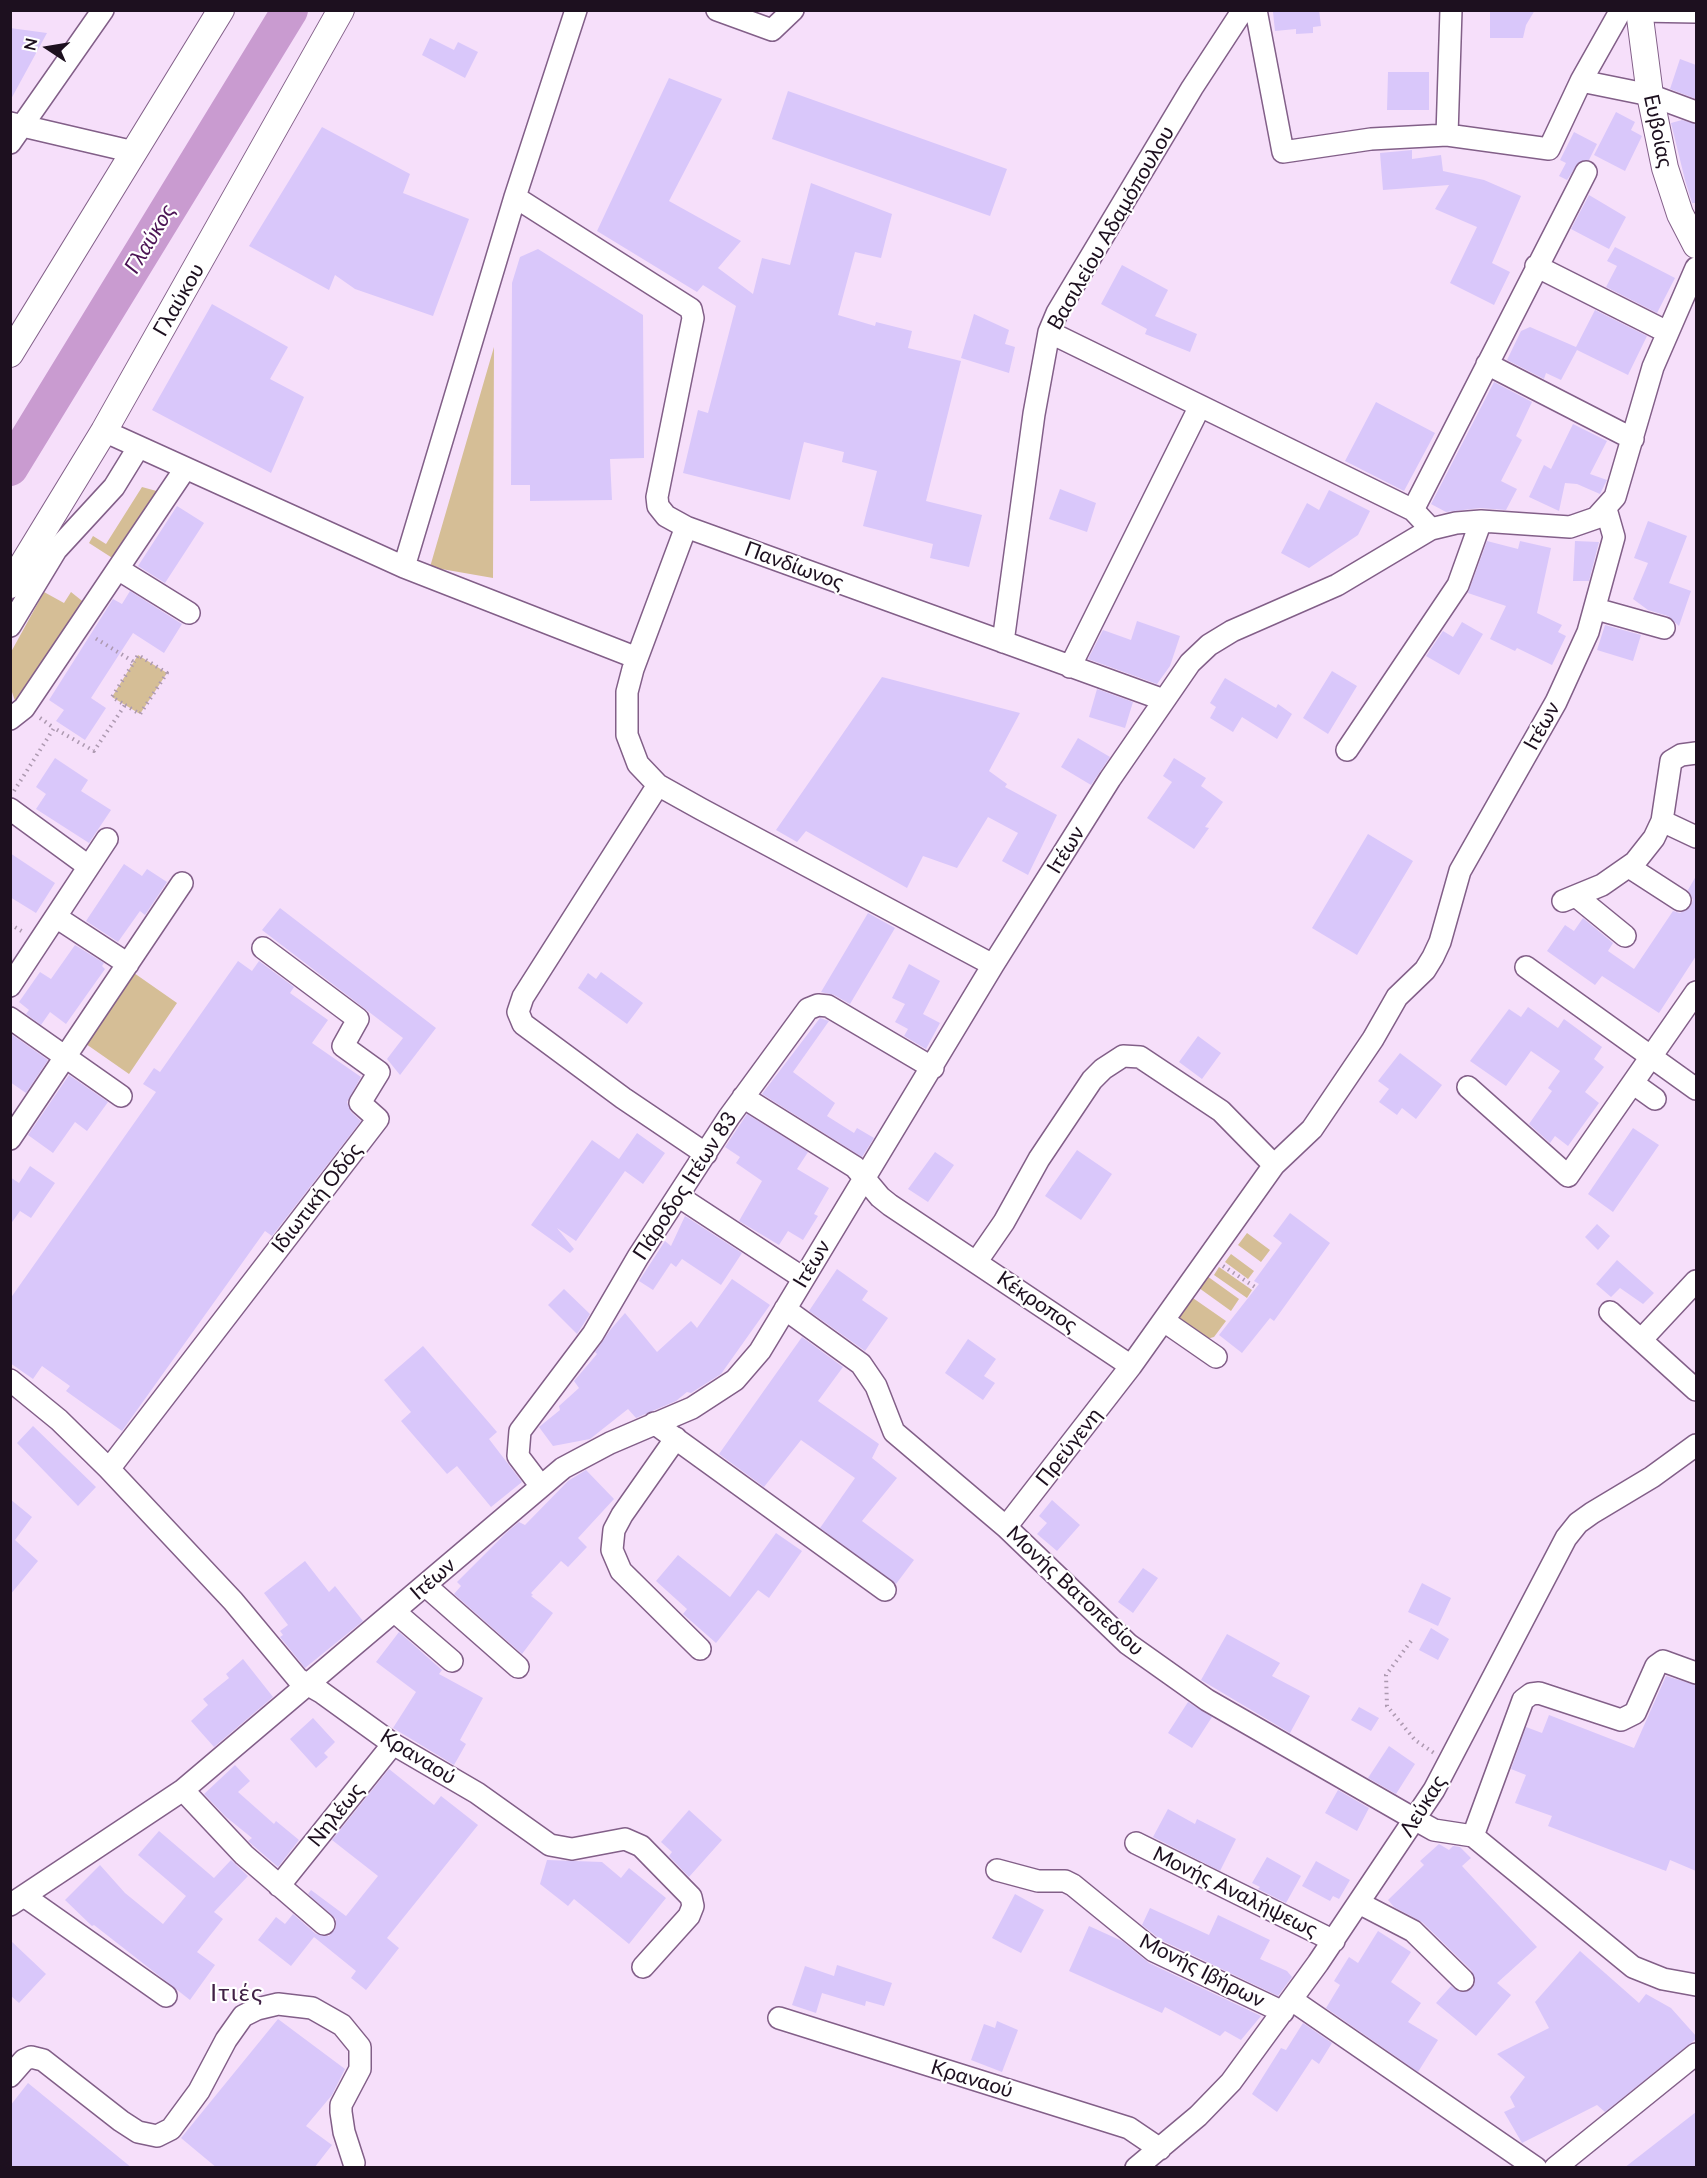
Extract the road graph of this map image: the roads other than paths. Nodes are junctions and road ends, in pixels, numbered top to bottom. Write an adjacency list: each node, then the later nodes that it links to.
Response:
1 (103, 10): 16 (street)
2 (221, 10): 18 (main road)
3 (341, 10): 29 (main road, Γλαύκου)
4 (576, 10): 20 (street)
5 (717, 10): 6 (street)
6 (793, 10)
7 (1243, 10): 25 (street, Βασιλείου Αδαμόπουλου)
8 (1256, 10): 17 (street)
9 (1451, 10): 17 (street)
10 (1621, 10): 13 (street)
11 (1639, 11): 12 (street); 14 (main road, Ευβοίας)
12 (1696, 12)
13 (1581, 81): 14 (street); 17 (street)
14 (1650, 95): 15 (street); 21 (main road, Ευβοίας)
15 (1696, 112)
16 (14, 131): 18 (street)
17 (1447, 135)
18 (134, 152): 26 (main road)
19 (1586, 172): 22 (street)
20 (514, 197): 36 (street, Πανδίωνος); 38 (street)
21 (1696, 245)
22 (1536, 267): 24 (street); 27 (street)
23 (1696, 268): 24 (street)
24 (1667, 332): 30 (street)
25 (1049, 333): 28 (street); 45 (street, Βασιλείου Αδαμόπουλου)
26 (10, 354)
27 (1487, 364): 30 (street); 34 (street)
28 (1200, 406): 34 (street); 47 (street)
29 (104, 431): 31 (street); 40 (main road, Γλαύκου)
30 (1632, 439): 33 (street)
31 (138, 448): 32 (street); 43 (street)
32 (185, 469): 38 (street); 39 (street)
33 (1606, 509): 35 (street, Ιτέων); 41 (street, Ιτέων)
34 (1413, 510): 37 (street)
35 (1481, 521): 37 (street, Ιτέων); 50 (street)
36 (686, 527): 45 (street, Πανδίωνος); 46 (street)
37 (1431, 529): 48 (street, Ιτέων)
38 (404, 567): 46 (street)
39 (118, 569): 42 (street); 49 (street)
40 (10, 585)
41 (1596, 609): 44 (street); 81 (street, Ιτέων)
42 (189, 613)
43 (10, 626)
44 (1664, 628)
45 (1003, 642): 47 (street, Πανδίωνος)
46 (637, 658): 52 (street)
47 (1070, 667): 48 (street, Πανδίωνος)
48 (1164, 700): 65 (street, Ιτέων)
49 (10, 719)
50 (1347, 750)
51 (1696, 753): 54 (street)
52 (658, 785): 65 (street); 80 (street)
53 (10, 809): 57 (street)
54 (1662, 821): 55 (street); 58 (street)
55 (1696, 837)
56 (107, 839): 57 (street)
57 (88, 866): 61 (street)
58 (1629, 867): 60 (street); 62 (street)
59 (182, 883): 64 (street)
60 (1680, 900)
61 (56, 917): 64 (street); 67 (street)
62 (1625, 936)
63 (263, 948): 98 (street, Ιδιωτική Οδός)
64 (128, 964): 70 (street)
65 (993, 965): 72 (street, Ιτέων)
66 (1526, 967): 71 (street)
67 (10, 986)
68 (1696, 992): 71 (street)
69 (10, 1018): 70 (street)
70 (65, 1056): 76 (street); 79 (street)
71 (1652, 1057): 73 (street); 75 (street)
72 (933, 1068): 77 (street, Πάροδος Ιτέων 83); 82 (street, Ιτέων)
73 (1634, 1084): 74 (street); 78 (street)
74 (1468, 1087)
75 (1696, 1089)
76 (122, 1096)
77 (743, 1097): 80 (street, Πάροδος Ιτέων 83); 82 (street, Κέκροπος)
78 (1655, 1099)
79 (10, 1139)
80 (706, 1154): 83 (street, Πάροδος Ιτέων 83)
81 (1274, 1165): 84 (street); 89 (street)
82 (864, 1178): 84 (street, Κέκροπος); 85 (street, Ιτέων)
83 (678, 1196): 85 (street); 99 (street, Πάροδος Ιτέων 83)
84 (977, 1261): 92 (street, Κέκροπος)
85 (803, 1278): 87 (street, Ιτέων)
86 (1696, 1281): 90 (street)
87 (785, 1309): 95 (street, Ιτέων); 100 (street, Μονής Βατοπεδίου)
88 (1610, 1312): 90 (street)
89 (1164, 1321): 91 (street); 92 (street)
90 (1641, 1340): 94 (street)
91 (1216, 1357)
92 (1131, 1366): 100 (street, Πρεύγενη)
93 (10, 1380): 98 (street, Κραναού)
94 (1696, 1390)
95 (654, 1423): 96 (street); 99 (street, Ιτέων)
96 (676, 1438): 102 (street); 104 (street)
97 (1696, 1445): 111 (street, Λεύκας)
98 (113, 1474): 108 (street, Κραναού)
99 (540, 1485): 101 (street, Ιτέων)
100 (1006, 1527): 111 (street, Μονής Βατοπεδίου)
101 (426, 1586): 103 (street, Ιτέων); 106 (street)
102 (885, 1590)
103 (395, 1612): 105 (street); 108 (street, Ιτέων)
104 (700, 1648)
105 (452, 1661)
106 (518, 1667)
107 (1696, 1673): 112 (street)
108 (308, 1685): 109 (street, Κραναού); 110 (street, Ιτέων)
109 (393, 1743): 115 (street, Νηλέως); 120 (street, Κραναού)
110 (183, 1790): 115 (street); 116 (street, Ιτέων)
111 (1416, 1820): 112 (street, Μονής Βατοπεδίου); 117 (street, Λεύκας)
112 (1473, 1836): 122 (street)
113 (1136, 1843): 119 (street, Μονής Αναλήψεως)
114 (997, 1870): 124 (street, Μονής Ιβήρων)
115 (279, 1886): 118 (street)
116 (17, 1901): 123 (street)
117 (1359, 1904): 119 (street, Λεύκας); 121 (street)
118 (324, 1924)
119 (1334, 1941): 124 (street, Λεύκας)
120 (643, 1967)
121 (1463, 1980)
122 (1696, 1985)
123 (166, 1996)
124 (1288, 2006): 128 (street, Λεύκας); 131 (street, Μονής Ιβήρων)
125 (779, 2018): 128 (street, Κραναού)
126 (1696, 2054): 132 (street)
127 (10, 2076): 129 (street)
128 (1160, 2149): 130 (street, Λεύκας)
129 (354, 2163)
130 (1136, 2168)
131 (1536, 2168)
132 (1555, 2168)

